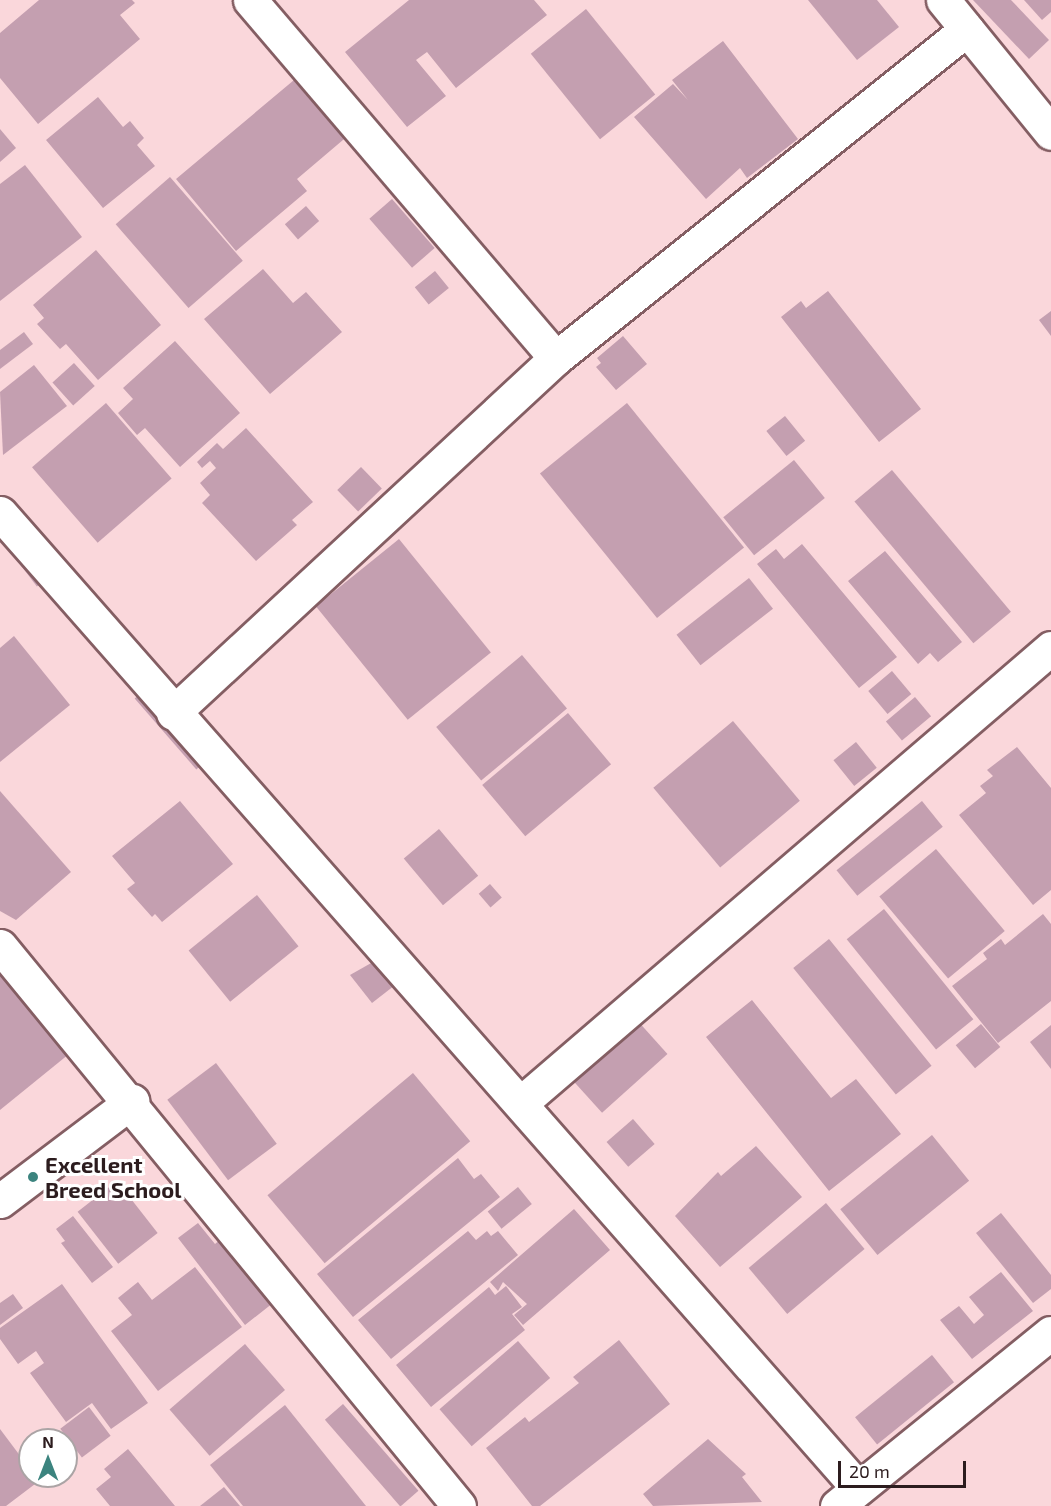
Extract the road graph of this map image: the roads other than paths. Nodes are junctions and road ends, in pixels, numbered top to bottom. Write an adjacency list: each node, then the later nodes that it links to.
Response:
1 (250, 0): 5 (street)
2 (943, 0): 3 (street)
3 (967, 29): 4 (street); 5 (street)
4 (1051, 133)
5 (556, 358): 8 (street)
6 (0, 513): 8 (street)
7 (1051, 648): 11 (street)
8 (173, 713): 11 (street)
9 (0, 946): 10 (street)
10 (132, 1101): 12 (street); 15 (street)
11 (522, 1102): 14 (street)
12 (0, 1201)
13 (1051, 1333): 14 (street)
14 (848, 1497)
15 (459, 1506)

